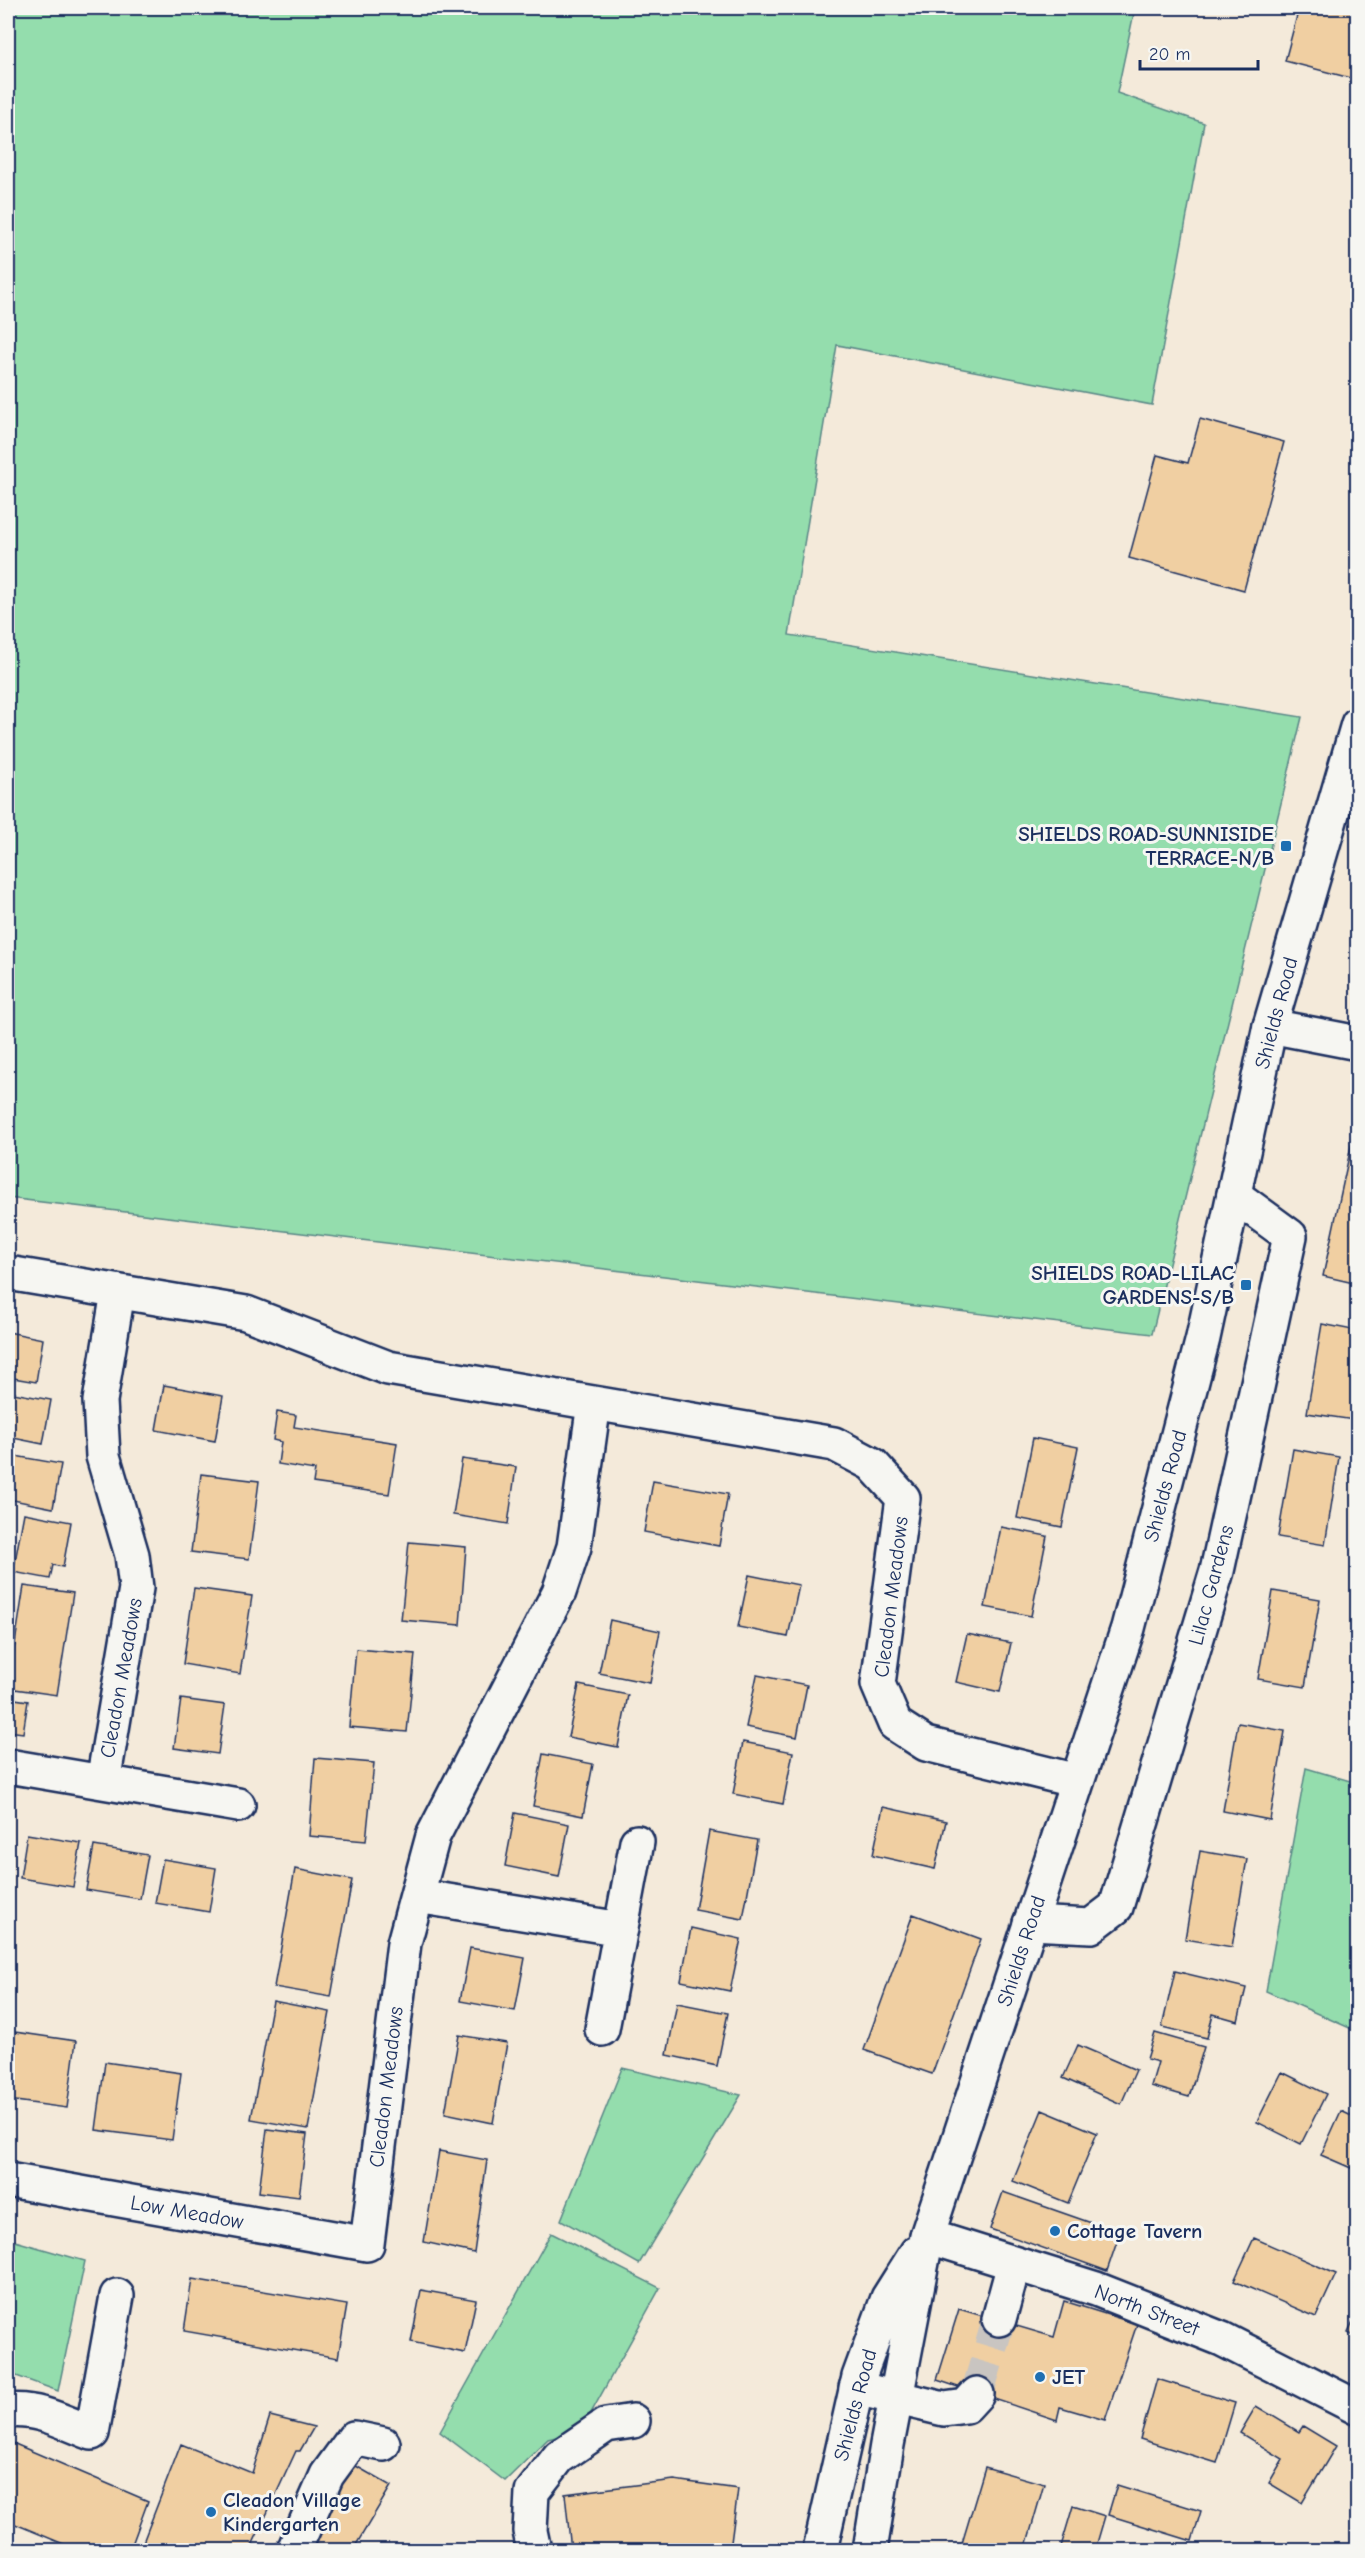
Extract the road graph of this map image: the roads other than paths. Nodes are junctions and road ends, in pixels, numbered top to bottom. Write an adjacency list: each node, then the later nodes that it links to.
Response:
1 (1358, 724): 2 (main road, Shields Road)
2 (1270, 1026): 3 (main road); 4 (main road, Shields Road)
3 (1358, 1043)
4 (1234, 1195): 9 (main road, Shields Road); 14 (main road, Lilac Gardens)
5 (8, 1273): 6 (main road, Cleadon Meadows)
6 (118, 1292): 7 (main road, Cleadon Meadows); 10 (main road, Cleadon Meadows)
7 (594, 1403): 9 (main road, Cleadon Meadows); 13 (main road, Cleadon Meadows)
8 (8, 1766): 10 (main road, Cleadon Meadows)
9 (1077, 1781): 14 (main road, Shields Road)
10 (103, 1782): 11 (main road, Cleadon Meadows)
11 (238, 1805)
12 (637, 1842): 15 (main road)
13 (417, 1896): 15 (main road); 19 (main road, Cleadon Meadows)
14 (1030, 1923): 18 (main road, Shields Road)
15 (621, 1929): 16 (main road)
16 (602, 2029)
17 (8, 2180): 19 (main road, Low Meadow)
18 (927, 2236): 20 (main road, North Street); 23 (main road, Shields Road); 25 (main road, Shields Road)
19 (367, 2244)
20 (1014, 2264): 22 (main road); 26 (main road, North Street)
21 (117, 2296): 27 (main road)
22 (999, 2319)
23 (856, 2388): 25 (main road); 32 (main road, Shields Road)
24 (976, 2394): 25 (main road)
25 (896, 2398): 33 (main road, Shields Road)
26 (1358, 2408)
27 (8, 2411)
28 (633, 2421): 31 (main road)
29 (383, 2444): 30 (main road)
30 (294, 2550)
31 (534, 2550)
32 (820, 2550)
33 (870, 2550)

